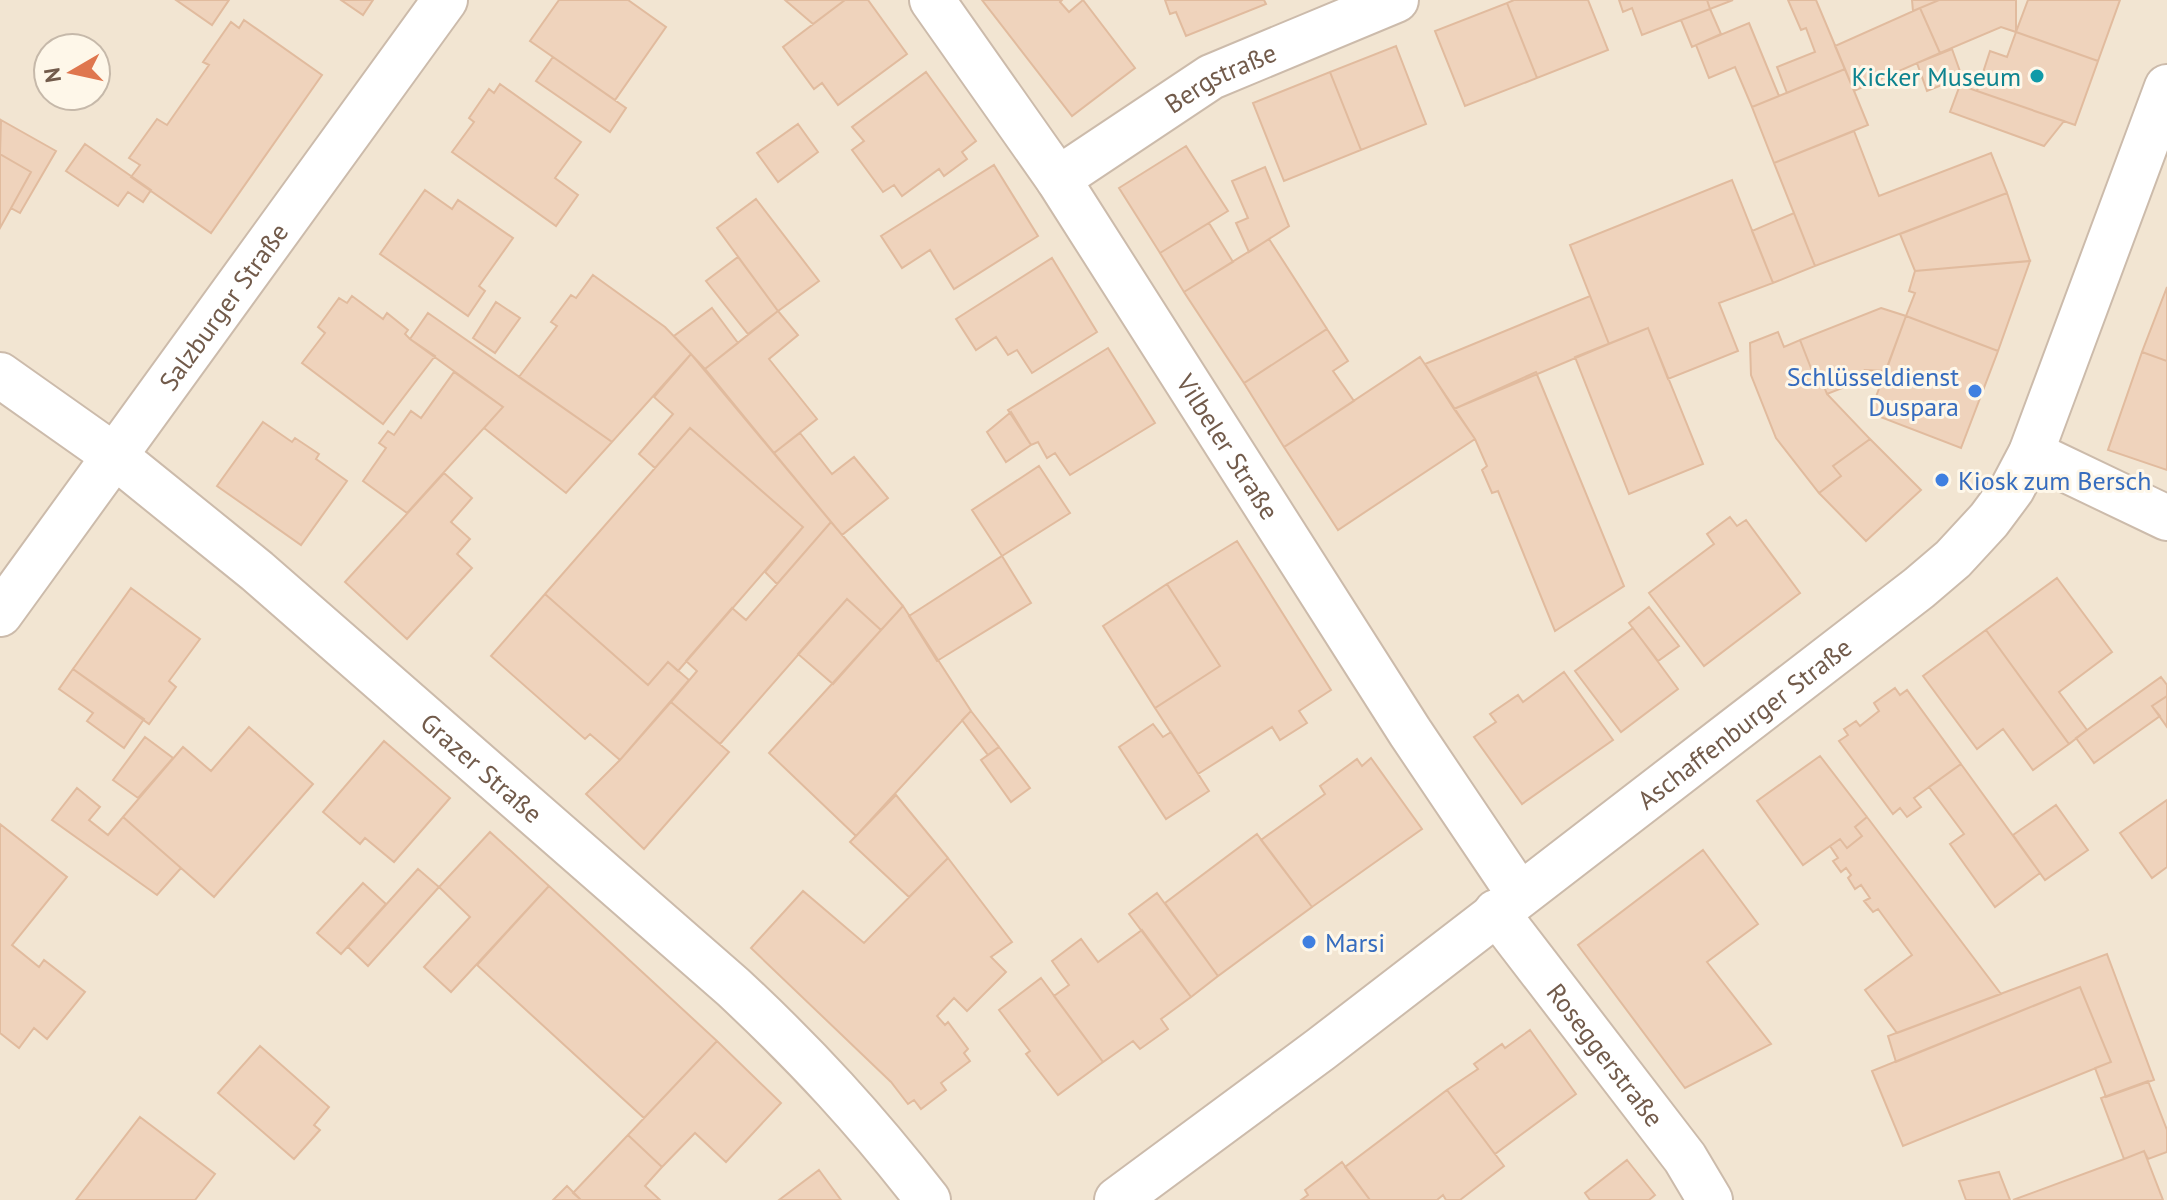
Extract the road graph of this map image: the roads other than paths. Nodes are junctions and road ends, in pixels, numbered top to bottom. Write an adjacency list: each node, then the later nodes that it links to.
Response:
1 (445, 0): 8 (street, Salzburger Straße)
2 (932, 0): 5 (street, Vilbeler Straße)
3 (1396, 0): 5 (street, Bergstraße)
4 (2167, 87): 7 (street, Aschaffenburger Straße)
5 (1058, 179): 11 (street, Vilbeler Straße)
6 (0, 375): 8 (street, Grazer Straße)
7 (2031, 453): 9 (street); 11 (street, Aschaffenburger Straße)
8 (116, 457): 10 (street, Salzburger Straße); 12 (street, Grazer Straße)
9 (2167, 518)
10 (0, 614)
11 (1508, 903): 13 (street, Aschaffenburger Straße); 14 (street, Roseggerstraße)
12 (928, 1200)
13 (1117, 1200)
14 (1710, 1200)

